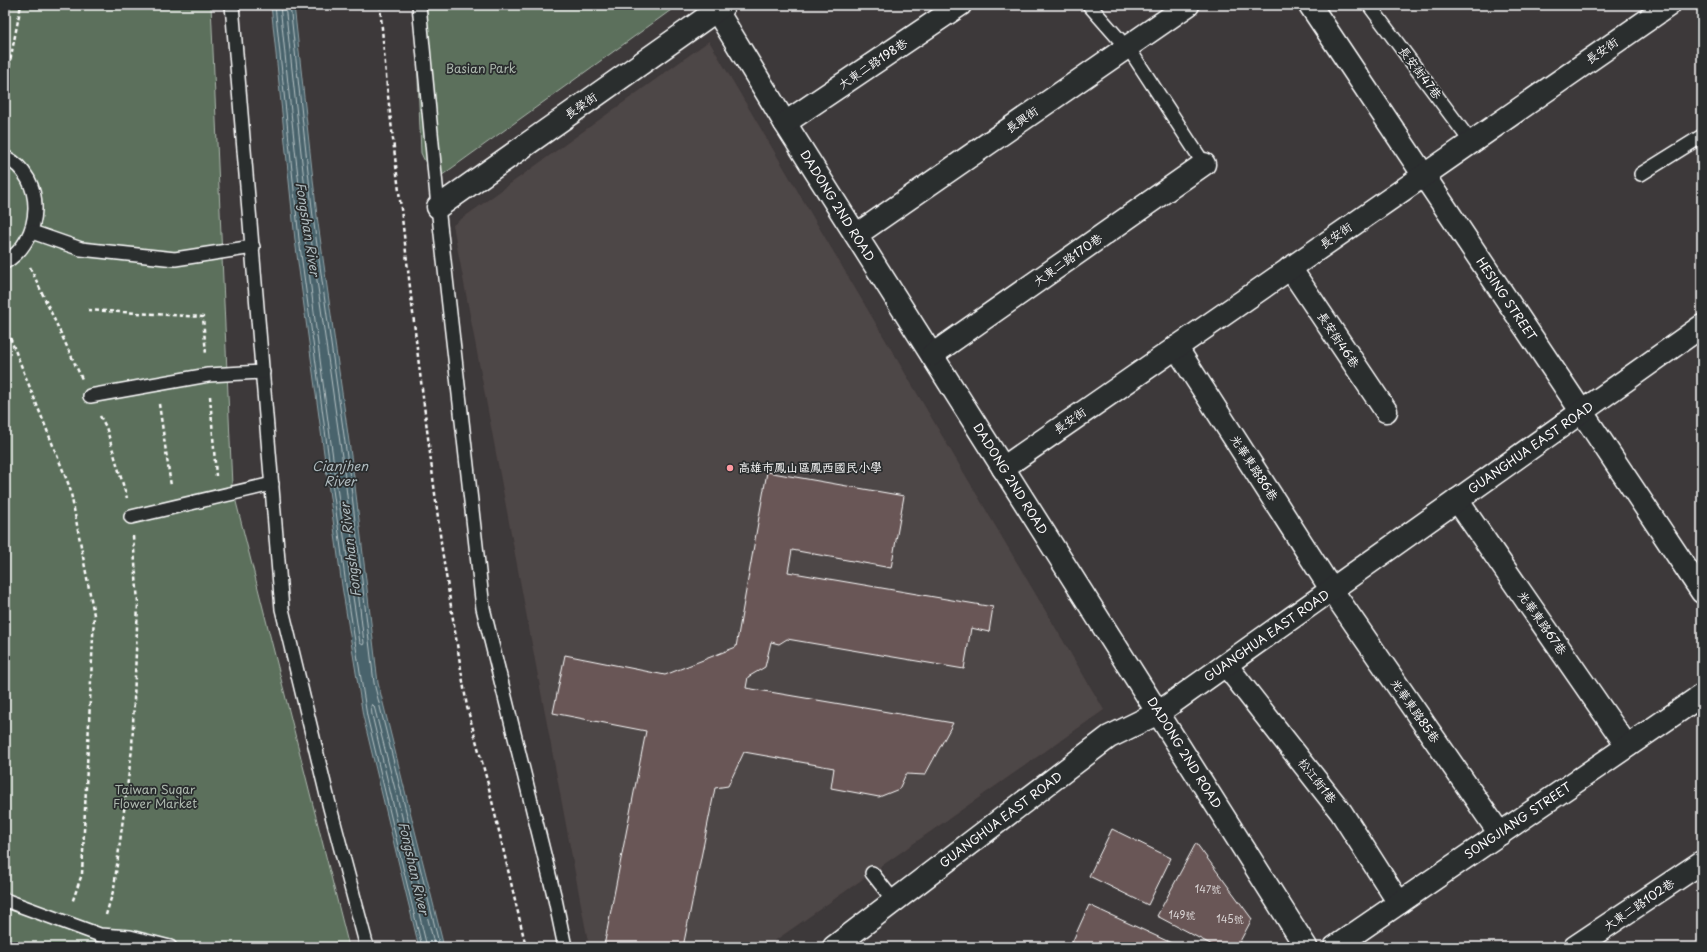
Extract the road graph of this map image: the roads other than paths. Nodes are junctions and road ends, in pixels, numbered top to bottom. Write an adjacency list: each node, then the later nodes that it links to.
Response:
1 (232, 5): 21 (lane)
2 (420, 5): 18 (lane)
3 (960, 5): 11 (street, 大東二路198巷)
4 (1089, 5): 10 (lane)
5 (1188, 5): 10 (street, 長興街)
6 (1310, 5): 17 (street, HESING STREET)
7 (1370, 5): 13 (lane, 長安街47巷)
8 (1669, 5): 13 (street, 長安街)
9 (721, 8): 11 (street, DADONG 2ND ROAD); 18 (street, 長榮街)
10 (1126, 48): 15 (lane); 20 (street, 長興街)
11 (785, 123): 20 (street, DADONG 2ND ROAD)
12 (1702, 136): 16 (lane)
13 (1472, 142): 17 (street, 長安街)
14 (5, 157): 19 (lane)
15 (1204, 164): 26 (street, 大東二路170巷)
16 (1641, 174)
17 (1423, 175): 23 (street, 長安街); 30 (street, HESING STREET)
18 (438, 207): 49 (lane)
19 (32, 232): 21 (lane); 22 (lane)
20 (856, 235): 26 (street, DADONG 2ND ROAD)
21 (253, 247): 27 (lane)
22 (5, 262)
23 (1290, 268): 25 (street, 長安街); 29 (street, 長安街46巷)
24 (1702, 326): 30 (street, GUANGHUA EAST ROAD)
25 (1176, 347): 31 (street, 長安街); 35 (street, 光華東路86巷)
26 (932, 355): 31 (street, DADONG 2ND ROAD)
27 (263, 372): 28 (lane); 32 (lane)
28 (90, 396)
29 (1386, 412)
30 (1581, 412): 33 (street, GUANGHUA EAST ROAD); 36 (street, HESING STREET)
31 (1003, 468): 39 (street, DADONG 2ND ROAD)
32 (272, 484): 34 (lane); 48 (lane)
33 (1457, 500): 35 (street, GUANGHUA EAST ROAD); 40 (street, 光華東路67巷)
34 (131, 517)
35 (1331, 589): 37 (street, GUANGHUA EAST ROAD); 41 (street, 光華東路85巷)
36 (1702, 592)
37 (1226, 665): 39 (street, GUANGHUA EAST ROAD); 46 (street, 松江街1巷)
38 (1702, 695): 40 (street, SONGJIANG STREET)
39 (1158, 713): 45 (street, GUANGHUA EAST ROAD); 51 (street, DADONG 2ND ROAD)
40 (1627, 746): 41 (street, SONGJIANG STREET)
41 (1500, 834): 46 (street, SONGJIANG STREET)
42 (1702, 862): 53 (street, 大東二路102巷)
43 (872, 873): 45 (lane)
44 (5, 900): 47 (lane)
45 (894, 901): 50 (street, GUANGHUA EAST ROAD)
46 (1399, 902): 52 (street, SONGJIANG STREET)
47 (170, 947)
48 (367, 947)
49 (565, 947)
50 (834, 947)
51 (1306, 947)
52 (1335, 947)
53 (1575, 947)

